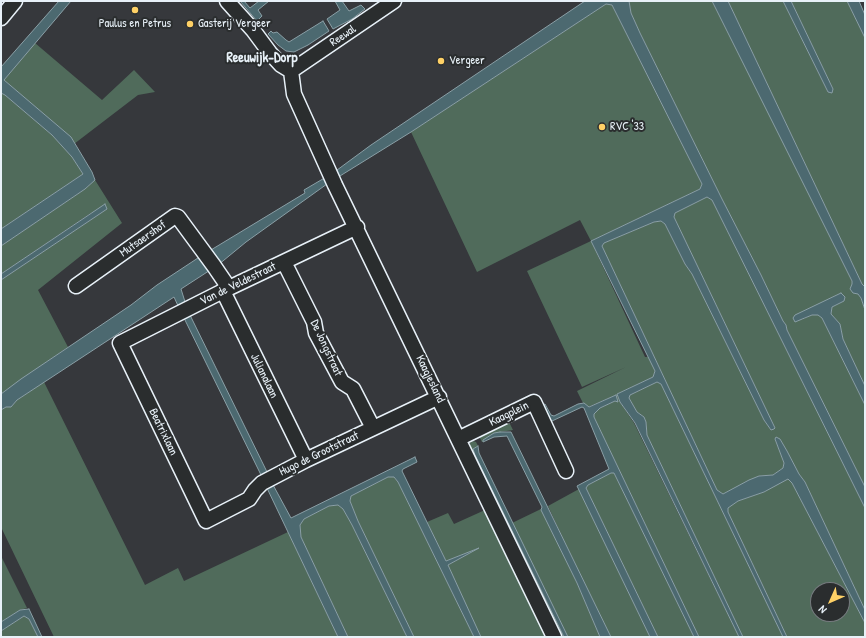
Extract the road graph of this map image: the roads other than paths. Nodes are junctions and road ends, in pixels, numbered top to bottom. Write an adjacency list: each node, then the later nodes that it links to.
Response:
1 (16, 1): 4 (street)
2 (227, 1): 5 (street)
3 (394, 1): 5 (street, Reewal)
4 (1, 18)
5 (291, 71): 6 (street, Kaagjesland)
6 (357, 227): 7 (street, Van de Veldestraat); 11 (street, Kaagjesland)
7 (284, 262): 9 (street, Van de Veldestraat); 12 (street, De Jongstraat)
8 (76, 286): 9 (street, Mutsaershof)
9 (226, 290): 10 (street, Van de Veldestraat); 14 (street, Julianalaan)
10 (120, 344): 16 (street, Beatrixlaan)
11 (439, 397): 12 (street, Hugo de Grootstraat); 13 (street, Kaagjesland)
12 (373, 428): 14 (street, Hugo de Grootstraat)
13 (458, 439): 15 (street, Kaagplein); 17 (street, Kaagjesland)
14 (306, 460): 16 (street, Hugo de Grootstraat)
15 (566, 471)
16 (206, 521)
17 (554, 637)

